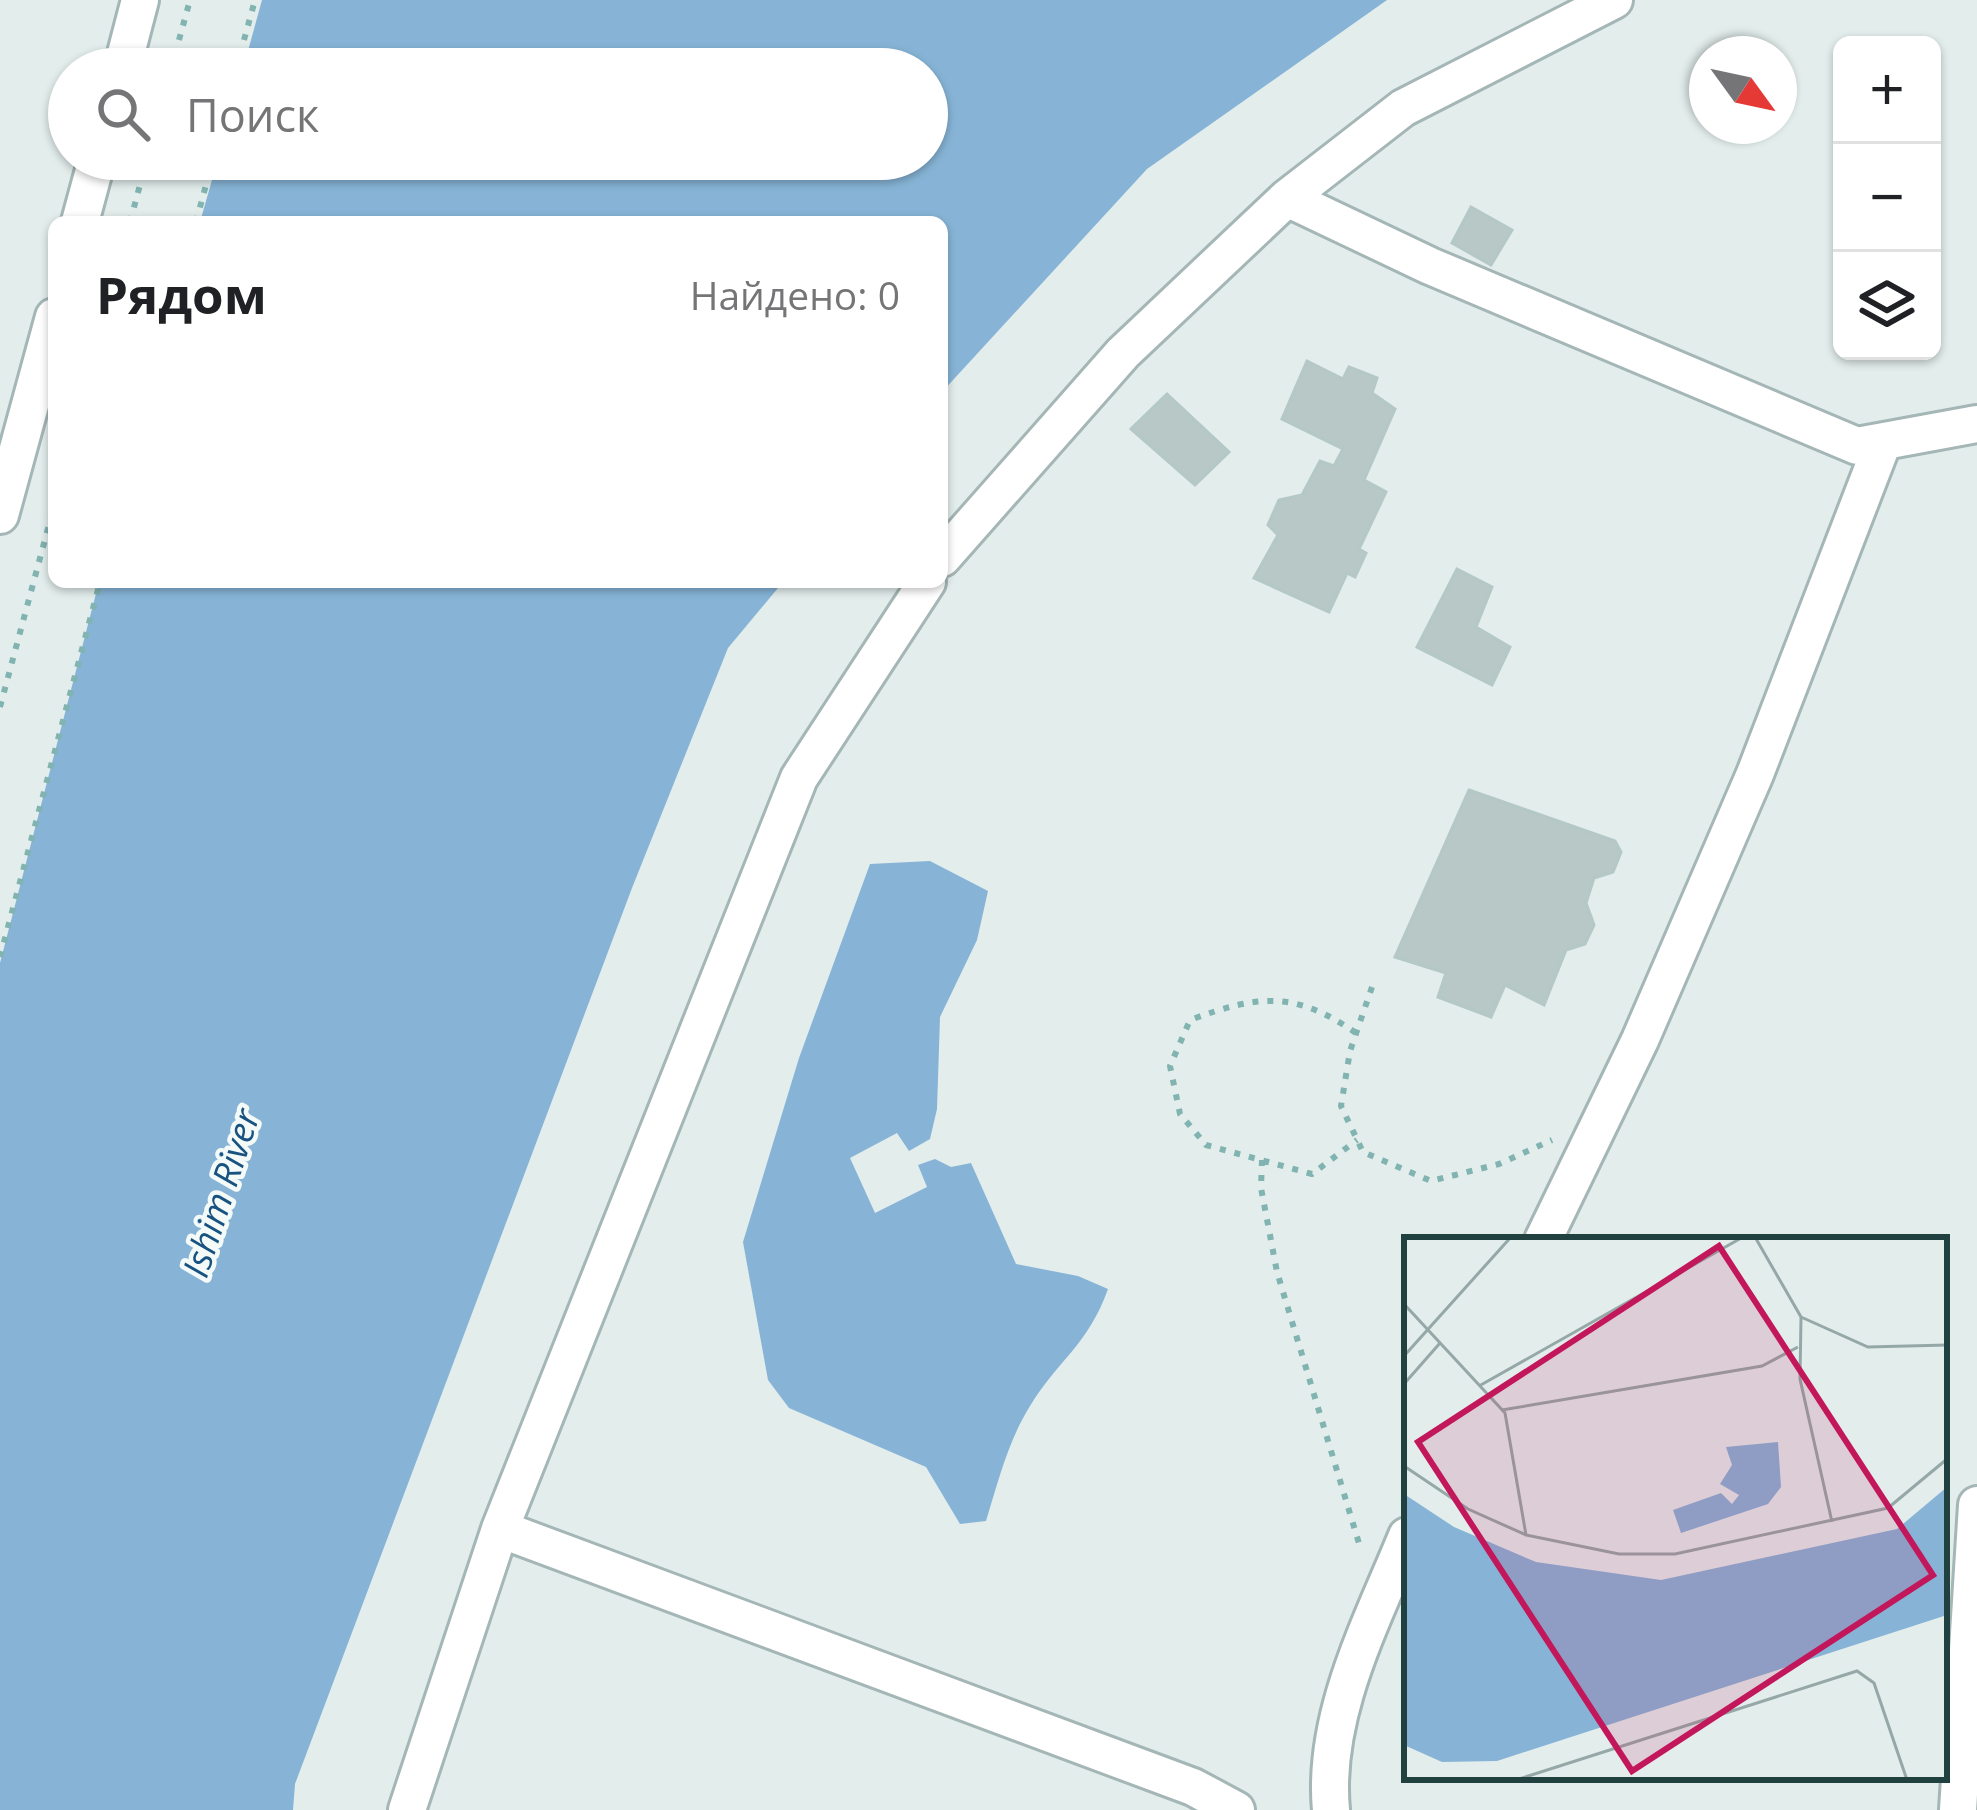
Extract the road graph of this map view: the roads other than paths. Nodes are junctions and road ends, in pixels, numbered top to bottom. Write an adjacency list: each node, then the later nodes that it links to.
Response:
1 (140, 0): 3 (street)
2 (1614, 0): 5 (street)
3 (127, 48)
4 (91, 180): 6 (street)
5 (1287, 198): 9 (street); 11 (street)
6 (82, 216)
7 (48, 339): 10 (street)
8 (1977, 424): 9 (street)
9 (1883, 442): 13 (street)
10 (0, 515)
11 (948, 551)
12 (923, 588): 15 (street)
13 (1544, 1237)
14 (1977, 1504): 20 (street)
15 (500, 1529): 17 (street); 18 (street)
16 (1404, 1543): 19 (street)
17 (406, 1810)
18 (1236, 1810)
19 (1331, 1810)
20 (1958, 1810)

